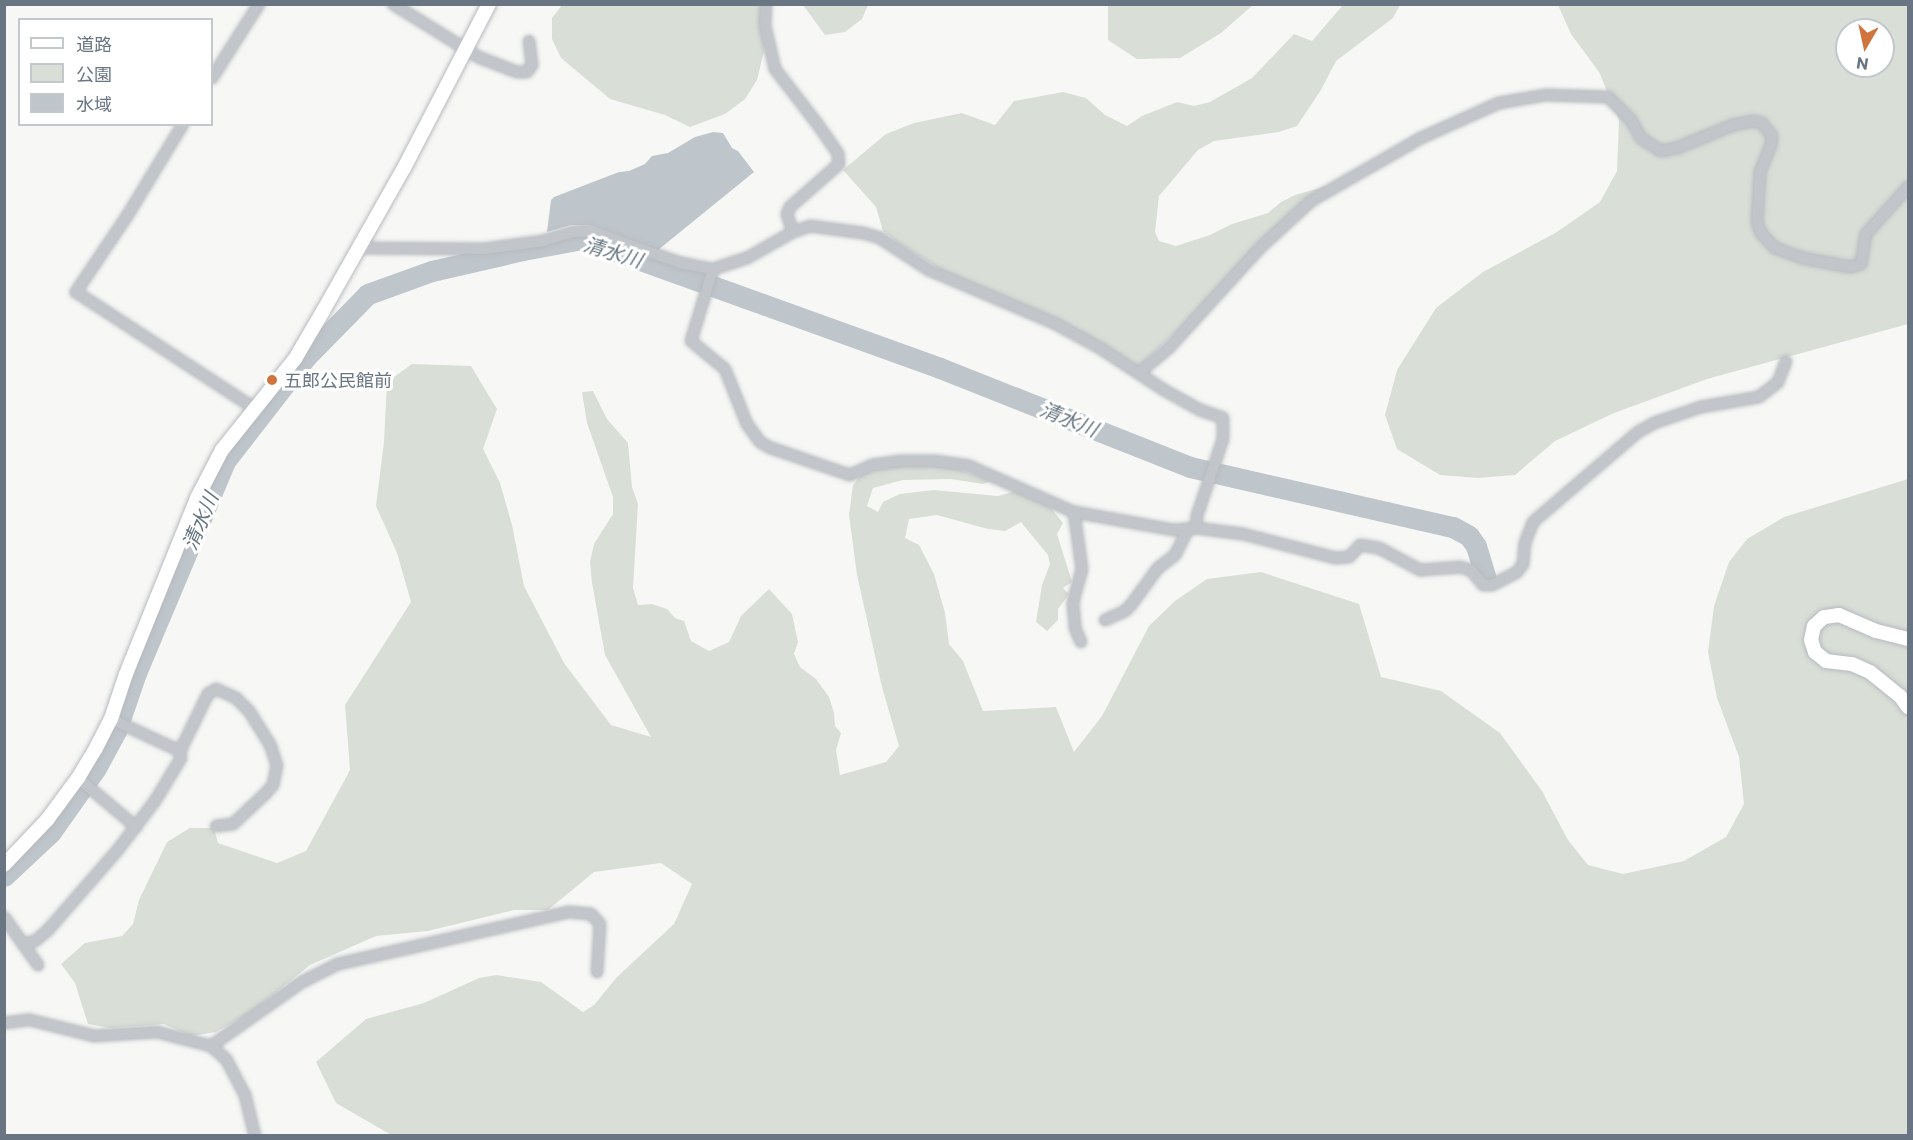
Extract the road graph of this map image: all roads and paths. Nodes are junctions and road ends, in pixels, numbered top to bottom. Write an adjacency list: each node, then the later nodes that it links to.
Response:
1 (259, 4): 7 (street)
2 (393, 4): 6 (street)
3 (489, 4): 6 (street)
4 (766, 4): 10 (street)
5 (529, 41): 6 (street)
6 (464, 49): 11 (street)
7 (213, 76)
8 (182, 126): 15 (street)
9 (1908, 187): 14 (street)
10 (793, 232): 12 (street); 14 (street)
11 (357, 248): 12 (street); 15 (street)
12 (713, 269): 16 (street)
13 (1786, 361): 17 (street)
14 (1139, 373): 17 (street)
15 (254, 408): 22 (street)
16 (1074, 512): 17 (street); 20 (street)
17 (1192, 529): 18 (street)
18 (1104, 620)
19 (1908, 639): 21 (street)
20 (1080, 642)
21 (1908, 707)
22 (111, 719): 23 (street); 24 (street)
23 (180, 751): 25 (street); 26 (street)
24 (78, 778): 26 (street); 27 (street)
25 (216, 826)
26 (136, 827): 29 (street)
27 (4, 866)
28 (4, 917): 29 (street)
29 (23, 944): 30 (street)
30 (38, 965)
31 (597, 972): 33 (street)
32 (4, 1023): 33 (street)
33 (211, 1046): 34 (street)
34 (255, 1136)

